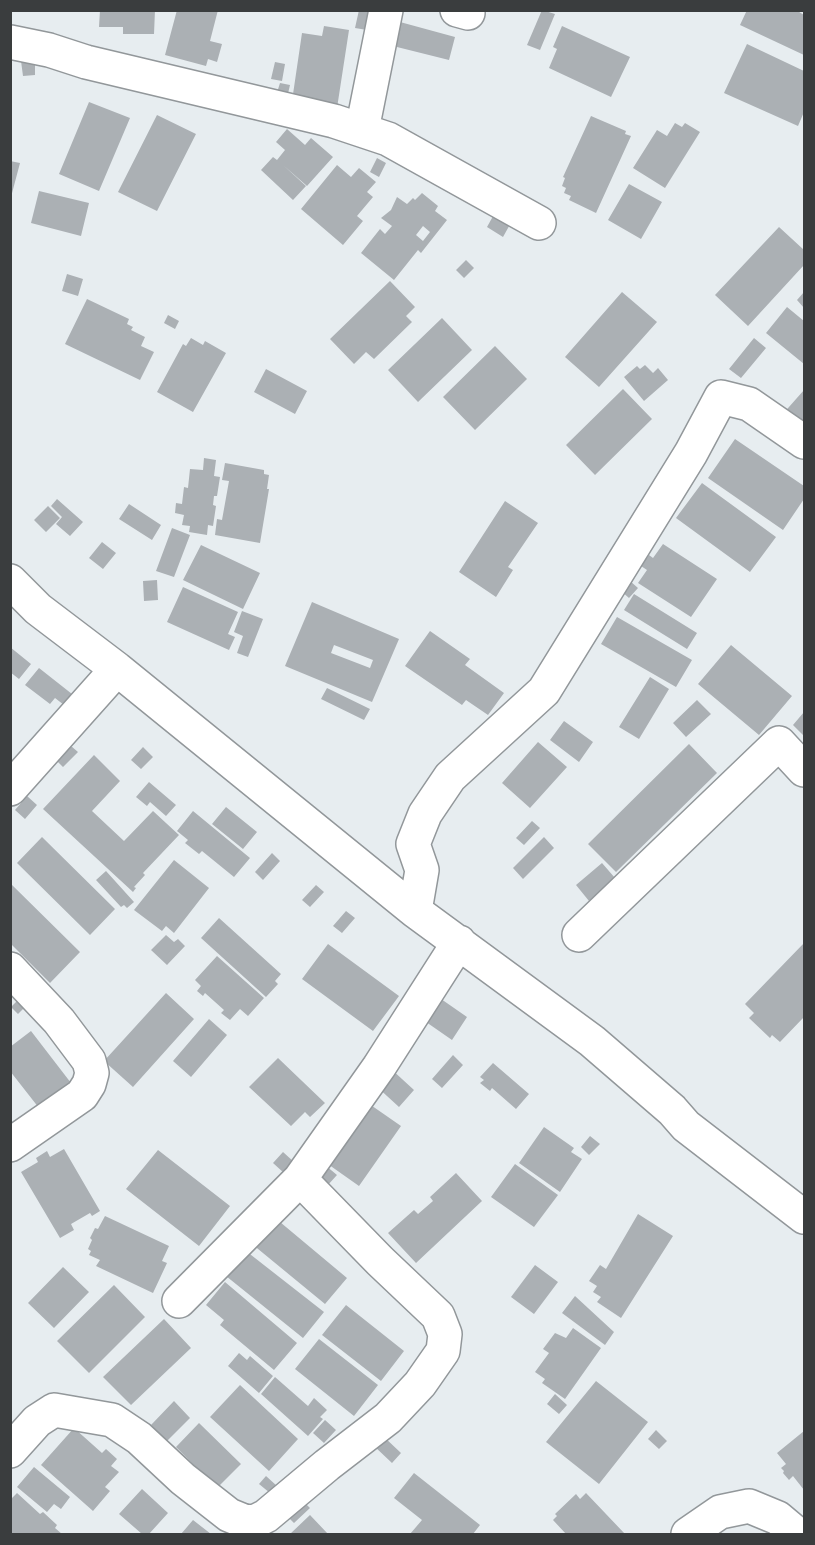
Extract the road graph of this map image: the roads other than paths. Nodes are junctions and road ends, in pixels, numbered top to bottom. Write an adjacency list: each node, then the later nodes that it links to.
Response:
1 (386, 10): 3 (street)
2 (10, 42): 3 (street)
3 (362, 130): 4 (street)
4 (539, 223)
5 (804, 442): 10 (street)
6 (10, 580): 7 (street)
7 (117, 669): 9 (street); 10 (street)
8 (804, 770): 11 (street)
9 (10, 789)
10 (415, 911): 12 (street)
11 (579, 935)
12 (459, 942): 15 (street); 16 (street)
13 (10, 969): 14 (street)
14 (10, 1145)
15 (300, 1179): 17 (street); 18 (street)
16 (804, 1217)
17 (178, 1301)
18 (10, 1451)
19 (688, 1534): 20 (street)
20 (797, 1534)

